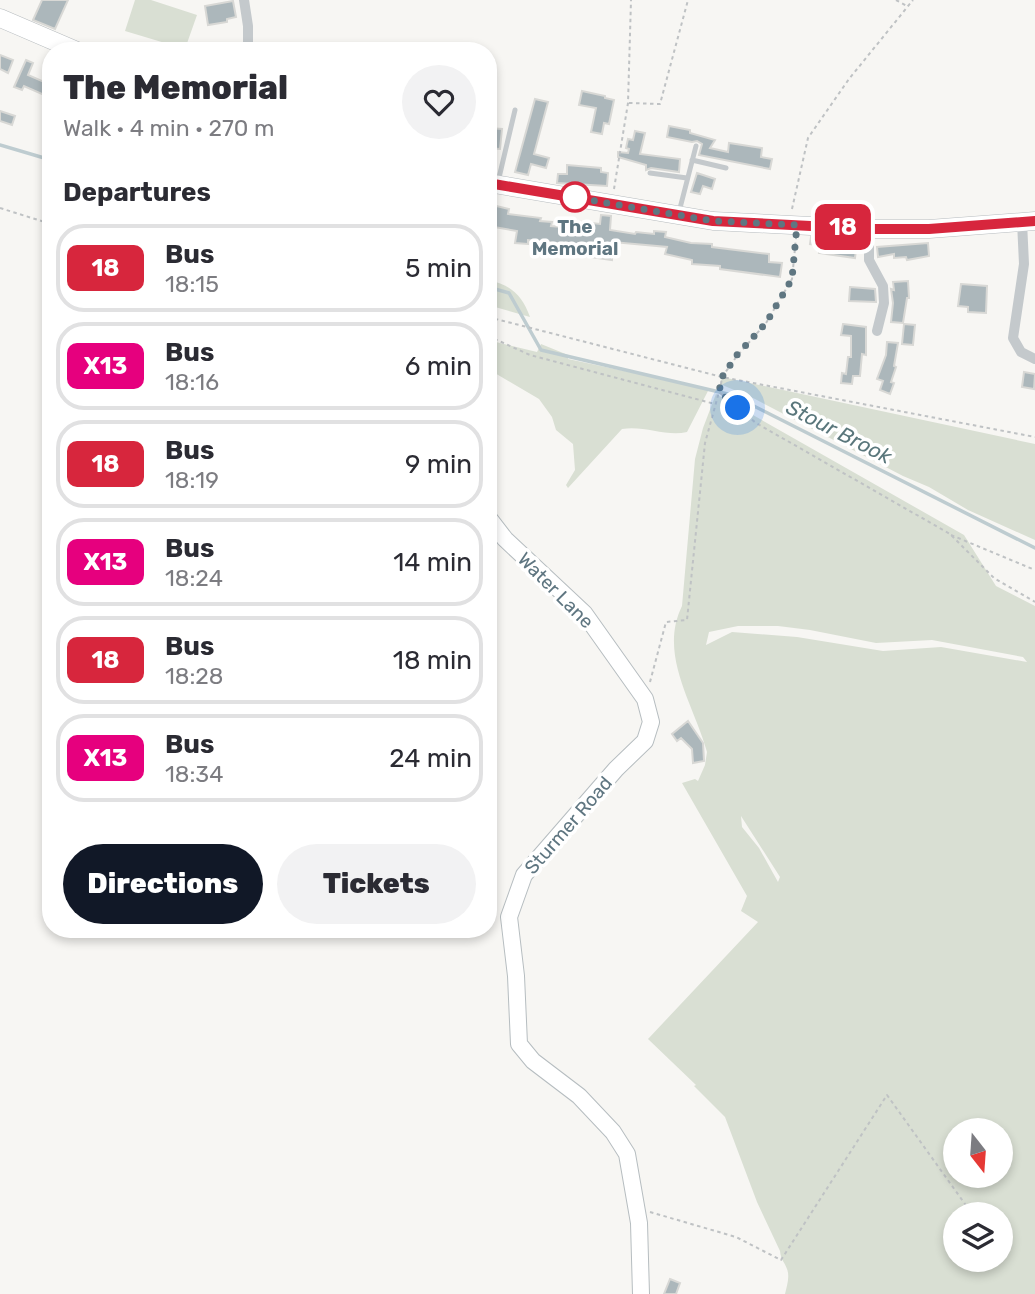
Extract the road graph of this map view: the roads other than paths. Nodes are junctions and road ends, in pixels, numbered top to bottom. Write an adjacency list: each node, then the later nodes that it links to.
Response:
1 (244, 0): 4 (street)
2 (0, 18): 3 (main road)
3 (56, 42)
4 (248, 42)
5 (515, 110): 9 (lane)
6 (695, 146): 7 (lane)
7 (692, 160): 8 (lane); 11 (lane)
8 (726, 168)
9 (497, 171)
10 (650, 173): 11 (lane)
11 (687, 178): 13 (lane)
12 (497, 185): 13 (main road)
13 (678, 215): 15 (main road)
14 (1028, 222): 15 (main road); 17 (street)
15 (869, 229): 16 (street)
16 (877, 331)
17 (1035, 359)
18 (497, 529): 19 (main road, Water Lane)
19 (645, 699): 20 (main road, Sturmer Road)
20 (641, 1294)

